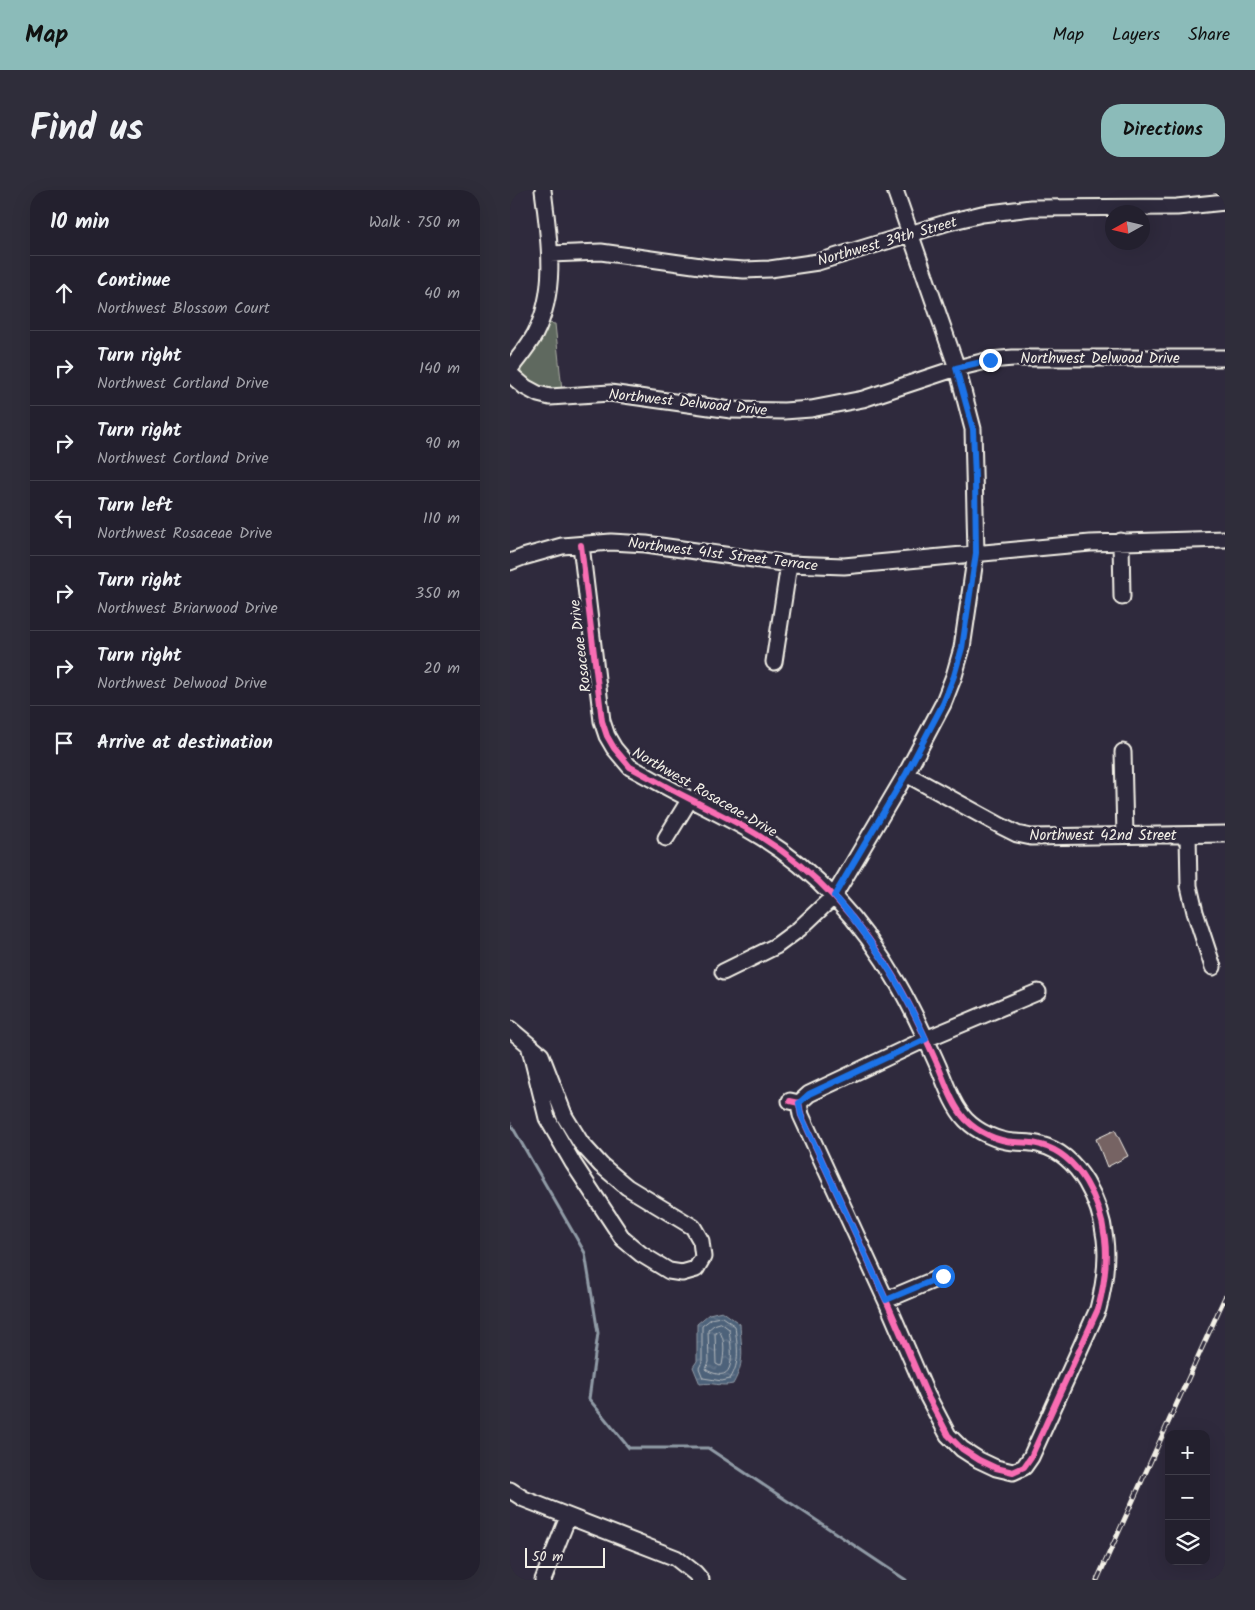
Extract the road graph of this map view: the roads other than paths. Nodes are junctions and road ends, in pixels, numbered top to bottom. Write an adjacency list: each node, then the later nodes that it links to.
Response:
1 (543, 190): 5 (street)
2 (895, 190): 4 (street)
3 (1225, 202): 4 (street, Northwest 39th Street)
4 (910, 234): 5 (street, Northwest 39th Street); 7 (street)
5 (550, 254): 8 (street)
6 (1225, 358): 7 (street, Northwest Delwood Drive)
7 (956, 368): 9 (street, Northwest Delwood Drive); 13 (street)
8 (510, 369)
9 (510, 374)
10 (1225, 539): 11 (street, Northwest 41st Street Terrace)
11 (1121, 541): 13 (street, Northwest 41st Street Terrace); 16 (street)
12 (580, 546): 14 (street, Northwest 41st Street Terrace); 15 (street, Northwest 41st Street Terrace); 18 (street, Rosaceae Drive)
13 (976, 553): 15 (street, Northwest 41st Street Terrace); 20 (street)
14 (510, 562)
15 (789, 564): 17 (street)
16 (1122, 597)
17 (774, 662)
18 (610, 742): 21 (street, Northwest Rosaceae Drive)
19 (1123, 752): 23 (street)
20 (906, 774): 23 (street, Northwest 42nd Street); 26 (street)
21 (690, 799): 25 (street); 26 (street, Northwest Rosaceae Drive)
22 (1225, 834): 24 (street, Northwest 42nd Street)
23 (1125, 835): 24 (street, Northwest 42nd Street)
24 (1188, 835): 27 (street)
25 (666, 838)
26 (834, 896): 28 (street); 31 (street, Northwest Rosaceae Drive)
27 (1213, 967)
28 (722, 972)
29 (1038, 992): 31 (street)
30 (510, 1029): 32 (street)
31 (926, 1039): 34 (street); 34 (street, Northwest Rosaceae Drive)
32 (529, 1045): 32 (street)
33 (943, 1276): 34 (street)
34 (886, 1300)
35 (510, 1490): 36 (street)
36 (568, 1517): 37 (street); 38 (street)
37 (543, 1580)
38 (701, 1580)

